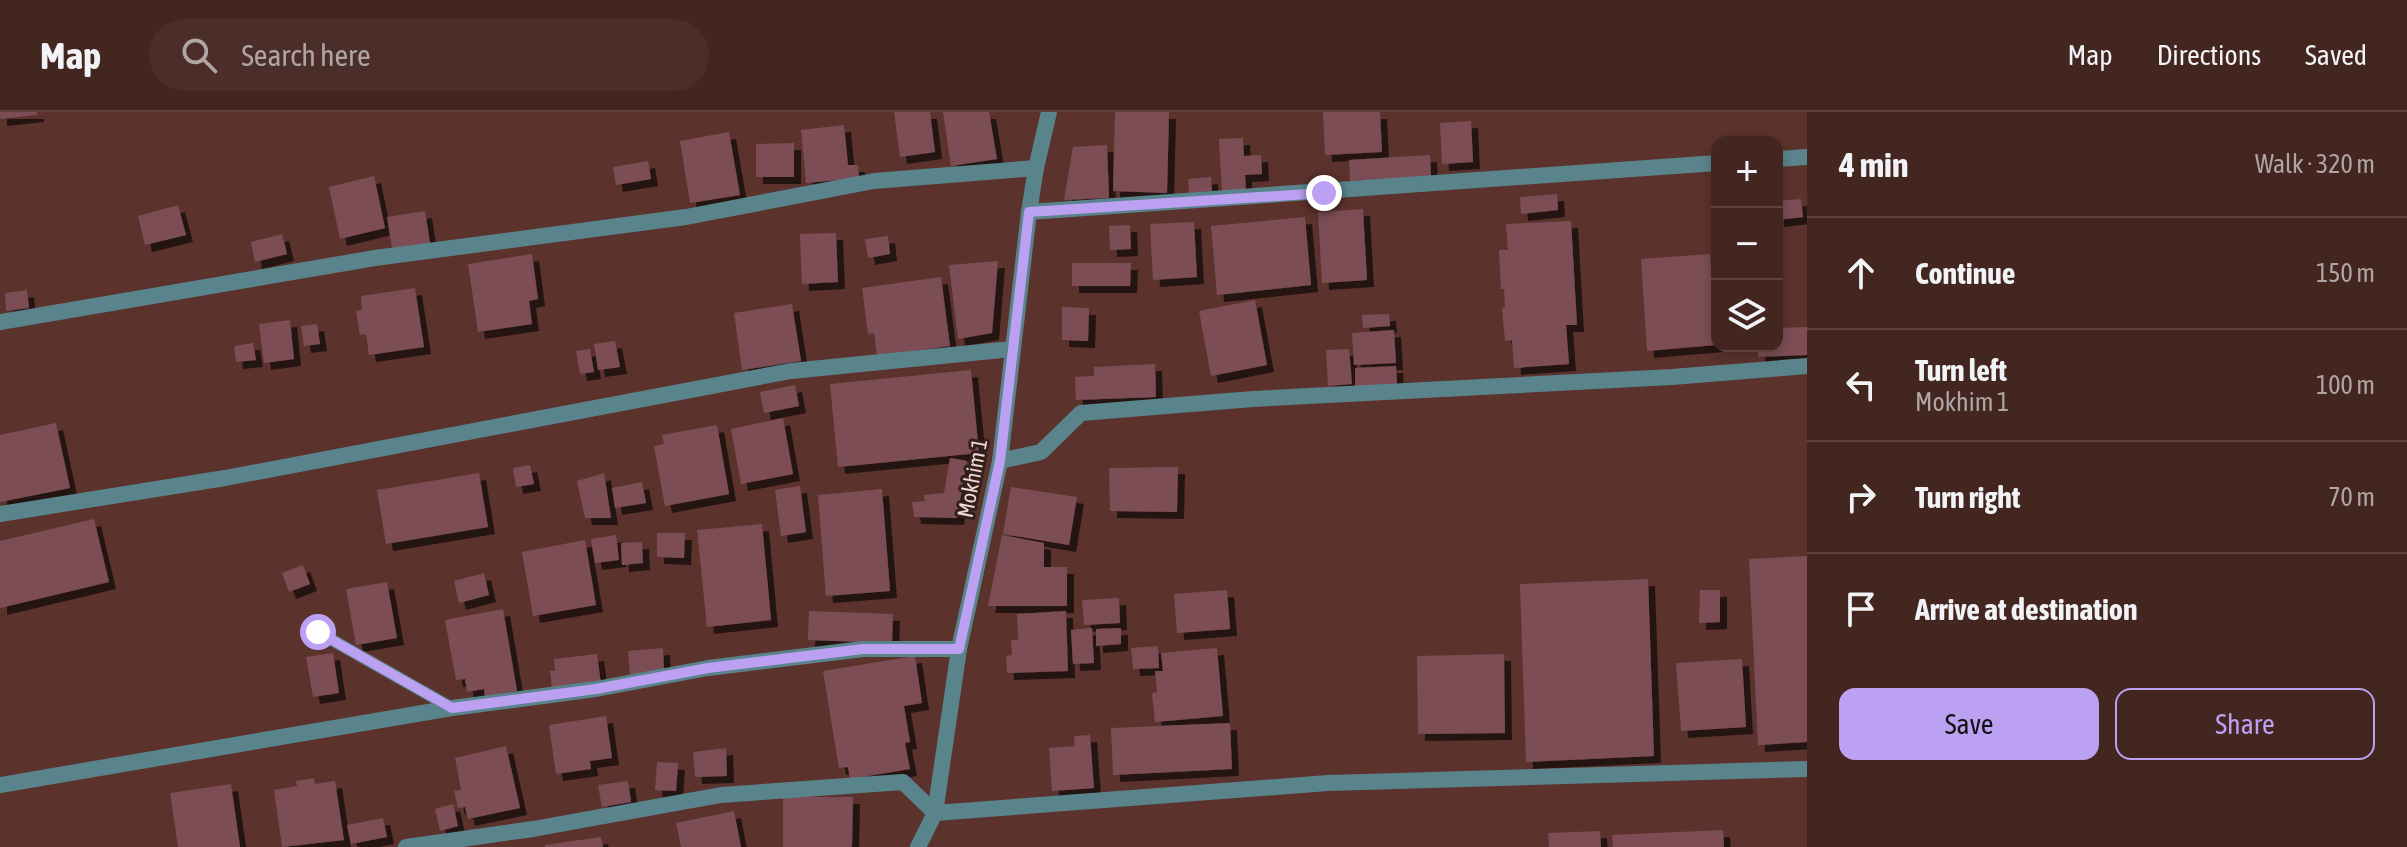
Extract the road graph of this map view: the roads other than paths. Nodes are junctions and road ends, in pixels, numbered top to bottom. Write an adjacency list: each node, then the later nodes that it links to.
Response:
1 (1049, 112): 5 (street, Mokhim 1)
2 (1807, 157): 3 (street)
3 (1783, 159)
4 (1711, 163): 6 (street)
5 (1036, 168): 6 (street, Mokhim 1); 7 (street)
6 (1029, 212): 8 (street, Mokhim 1)
7 (0, 322)
8 (1012, 349): 10 (street, Mokhim 1); 11 (street)
9 (1807, 366): 10 (street)
10 (1000, 461): 13 (street, Mokhim 1)
11 (0, 514)
12 (318, 632): 14 (lane)
13 (959, 649): 14 (street); 17 (street, Mokhim 1)
14 (452, 708): 16 (street)
15 (1807, 769): 17 (street)
16 (0, 785)
17 (935, 813): 18 (street); 19 (street, Mokhim 1)
18 (406, 847)
19 (918, 847)

